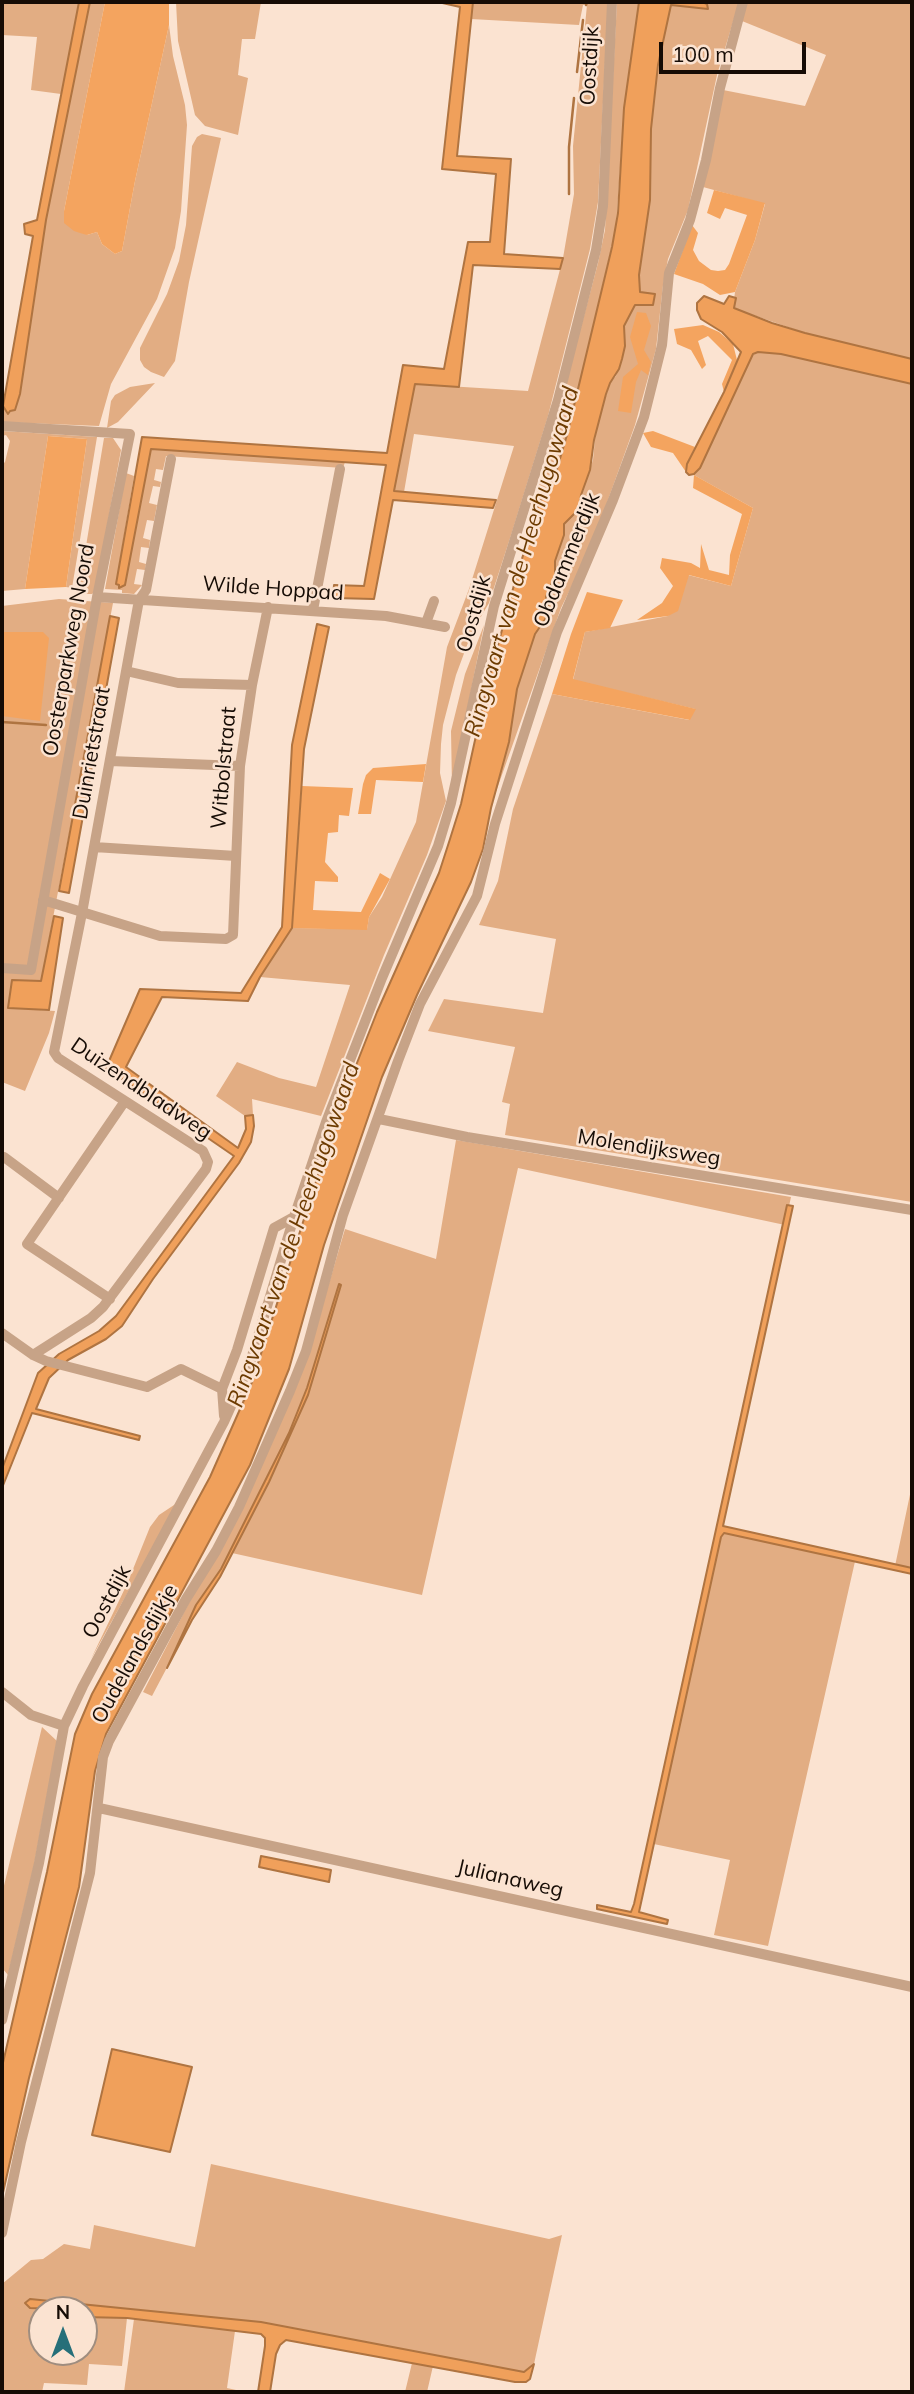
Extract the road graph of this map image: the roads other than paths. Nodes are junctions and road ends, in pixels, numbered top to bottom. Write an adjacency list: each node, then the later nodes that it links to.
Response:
1 (612, 2): 27 (street, Oostdijk)
2 (743, 2): 23 (street, Obdammerdijk)
3 (2, 426): 6 (street, Oosterparkweg Noord)
4 (171, 459): 7 (street, Duinrietstraat)
5 (340, 469): 10 (street)
6 (97, 597): 7 (street, Wilde Hoppad); 19 (street, Oosterparkweg Noord)
7 (139, 600): 9 (street, Wilde Hoppad); 13 (street, Duinrietstraat)
8 (434, 601): 11 (street)
9 (268, 607): 10 (street, Wilde Hoppad); 14 (street, Witbolstraat)
10 (313, 610): 11 (street, Wilde Hoppad)
11 (426, 623): 12 (street, Wilde Hoppad)
12 (445, 626)
13 (126, 671): 14 (street); 15 (street, Duinrietstraat)
14 (252, 685): 16 (street, Witbolstraat)
15 (110, 761): 16 (street); 17 (street, Duinrietstraat)
16 (240, 766): 18 (street, Witbolstraat)
17 (94, 846): 18 (street); 20 (street, Duinrietstraat)
18 (236, 856): 20 (street, Witbolstraat)
19 (43, 900): 20 (street); 21 (street, Oosterparkweg Noord)
20 (82, 912): 22 (street, Duizendbladweg)
21 (2, 968)
22 (125, 1101): 25 (street); 28 (street, Duizendbladweg)
23 (379, 1119): 26 (street, Molendijksweg); 35 (street, Oudelandsdijkje)
24 (4, 1157): 25 (street)
25 (59, 1198): 28 (street)
26 (912, 1210)
27 (294, 1217): 31 (street, Oostdijk); 32 (street, Oostdijk)
28 (110, 1298): 30 (street, Duizendbladweg)
29 (2, 1333): 30 (street)
30 (33, 1355): 31 (street)
31 (222, 1389): 32 (street)
32 (224, 1422): 34 (street, Oostdijk)
33 (2, 1692): 34 (street)
34 (64, 1726): 37 (street, Oostdijk)
35 (99, 1808): 36 (street, Julianaweg); 38 (street, Oudelandsdijkje)
36 (912, 1987)
37 (2, 2020)
38 (2, 2233)

